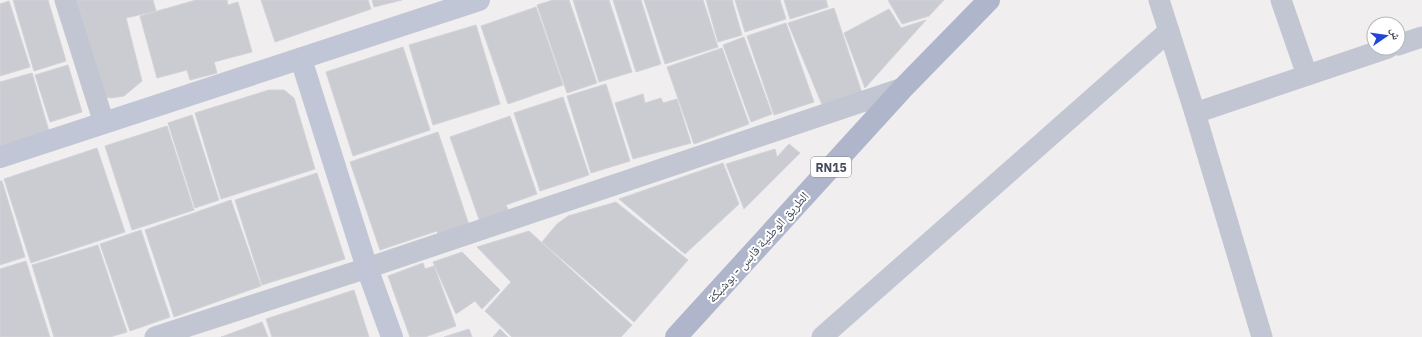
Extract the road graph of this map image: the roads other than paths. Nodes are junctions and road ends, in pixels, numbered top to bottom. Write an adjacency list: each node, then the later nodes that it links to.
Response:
1 (65, 0): 14 (street)
2 (479, 0): 10 (street)
3 (989, 0): 12 (main road, الطريق الوطنية قابس - بوشبكة / RN15)
4 (1159, 0): 6 (street)
5 (1281, 0): 11 (street)
6 (1169, 32): 13 (street); 20 (street)
7 (1422, 37): 8 (street)
8 (1406, 42)
9 (1366, 55): 11 (street)
10 (301, 59): 14 (street); 16 (street)
11 (1307, 75): 13 (street)
12 (903, 88): 16 (street); 19 (main road, الطريق الوطنية قابس - بوشبكة / RN15)
13 (1195, 113): 21 (street)
14 (104, 123): 15 (street)
15 (0, 157)
16 (368, 268): 17 (street); 18 (street)
17 (155, 337)
18 (392, 337)
19 (676, 337)
20 (822, 337)
21 (1262, 337)

